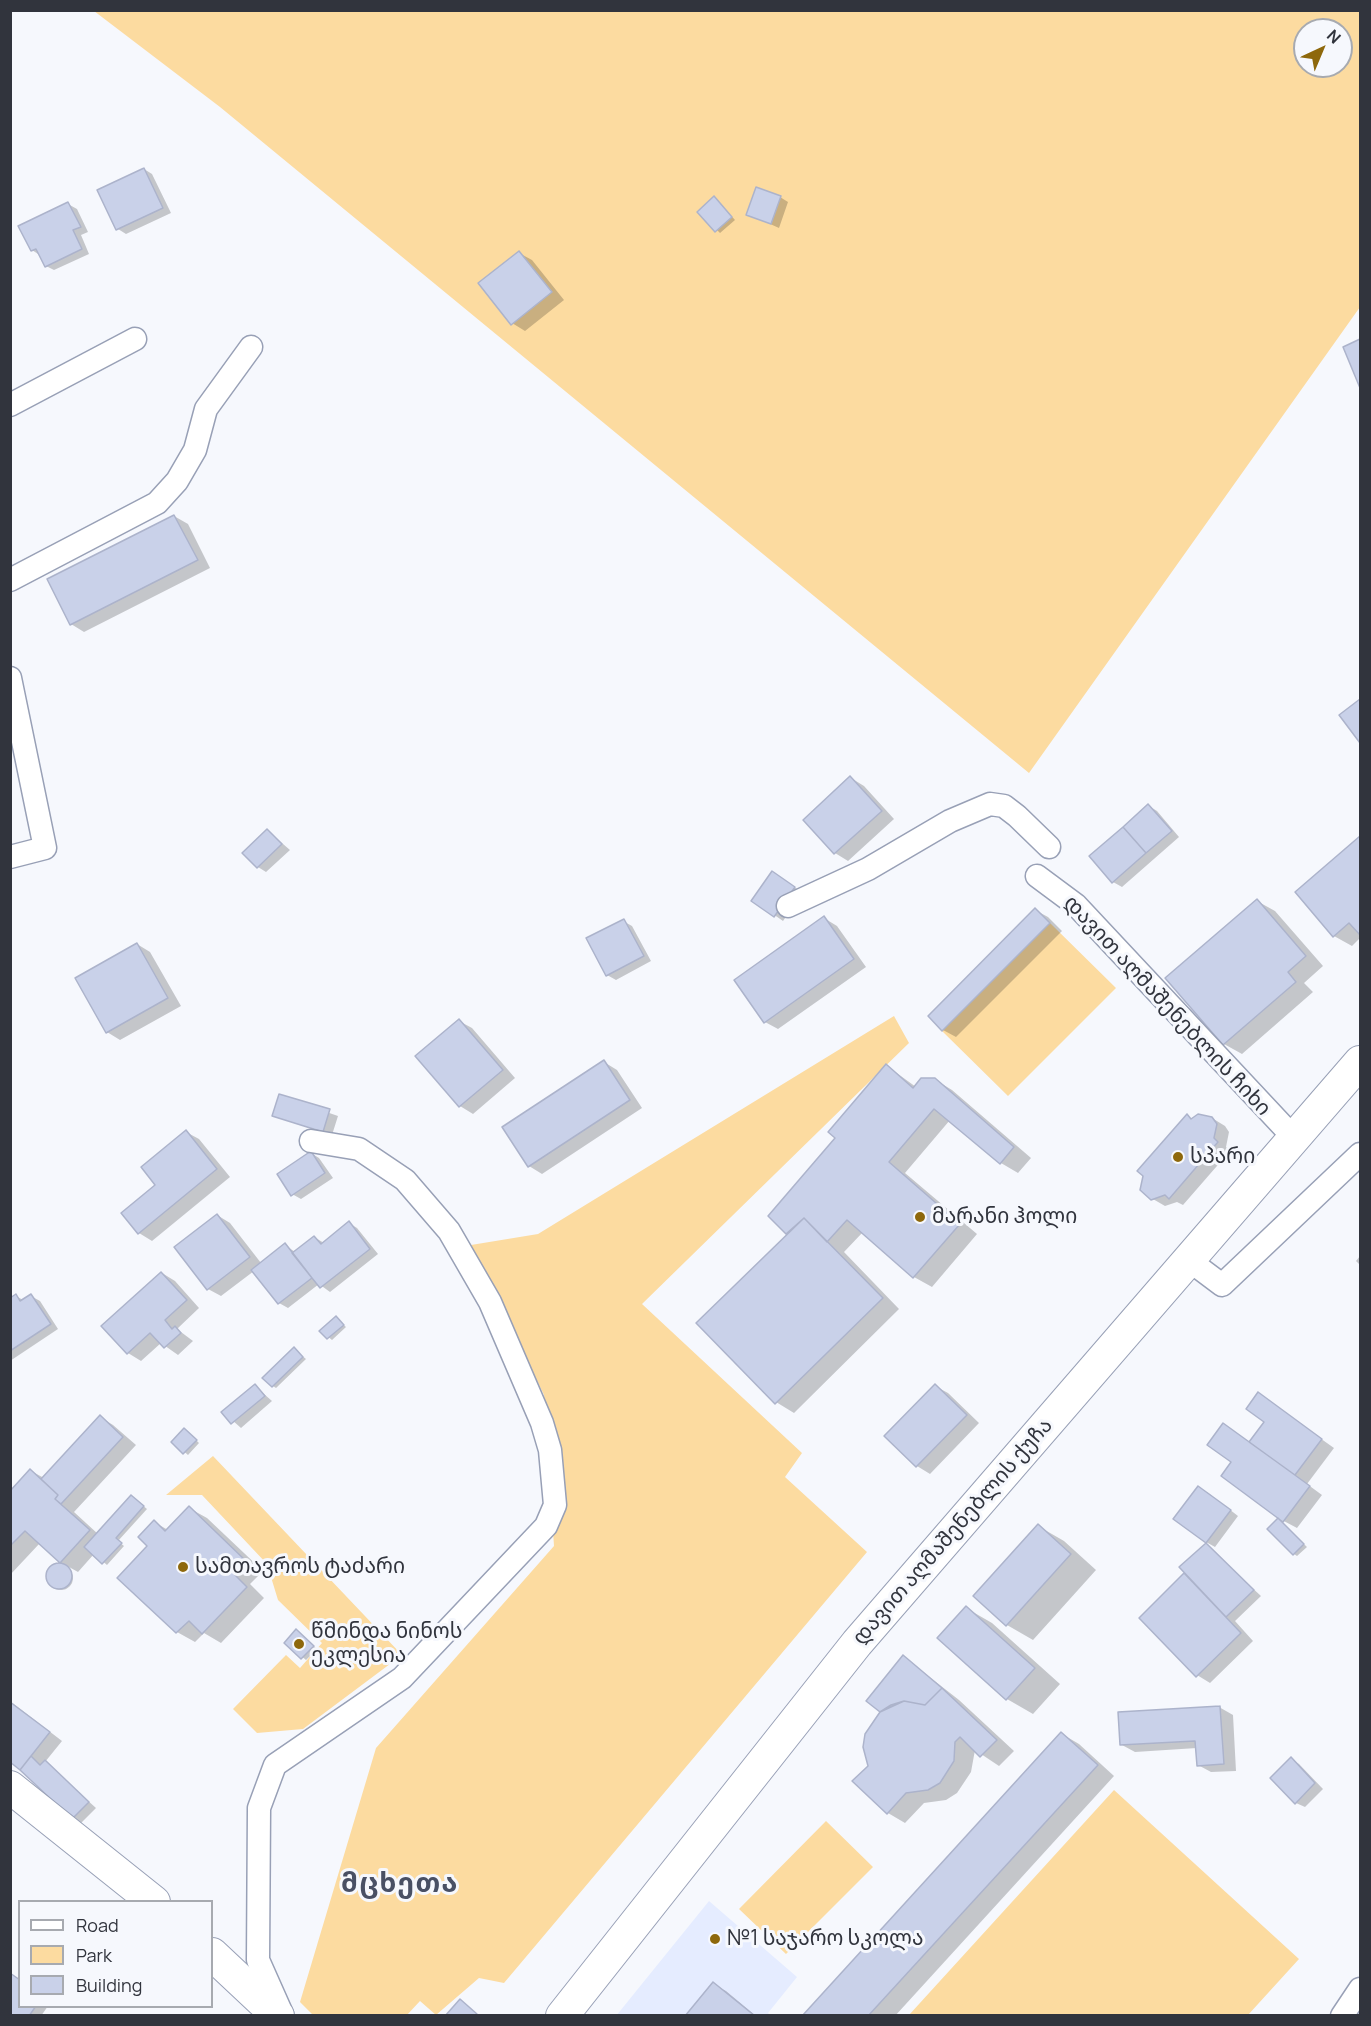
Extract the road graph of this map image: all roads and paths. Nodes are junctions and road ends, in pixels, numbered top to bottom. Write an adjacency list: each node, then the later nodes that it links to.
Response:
1 (135, 339): 3 (street)
2 (251, 346): 4 (street)
3 (10, 405)
4 (10, 580)
5 (10, 678): 7 (street)
6 (1049, 847): 9 (street)
7 (10, 857)
8 (1037, 876): 11 (street, დავით აღმაშენებლის ჩიხი)
9 (788, 906)
10 (1360, 1062): 11 (main road, დავით აღმაშენებლის ქუჩა)
11 (1295, 1139): 14 (main road, დავით აღმაშენებლის ქუჩა)
12 (311, 1141): 20 (street)
13 (1360, 1154): 14 (street)
14 (1190, 1261): 21 (main road, დავით აღმაშენებლის ქუჩა)
15 (10, 1787): 16 (main road)
16 (151, 1900)
17 (213, 1955): 19 (main road)
18 (1360, 1989): 22 (street)
19 (278, 2016)
20 (283, 2016)
21 (562, 2016)
22 (1342, 2016)

